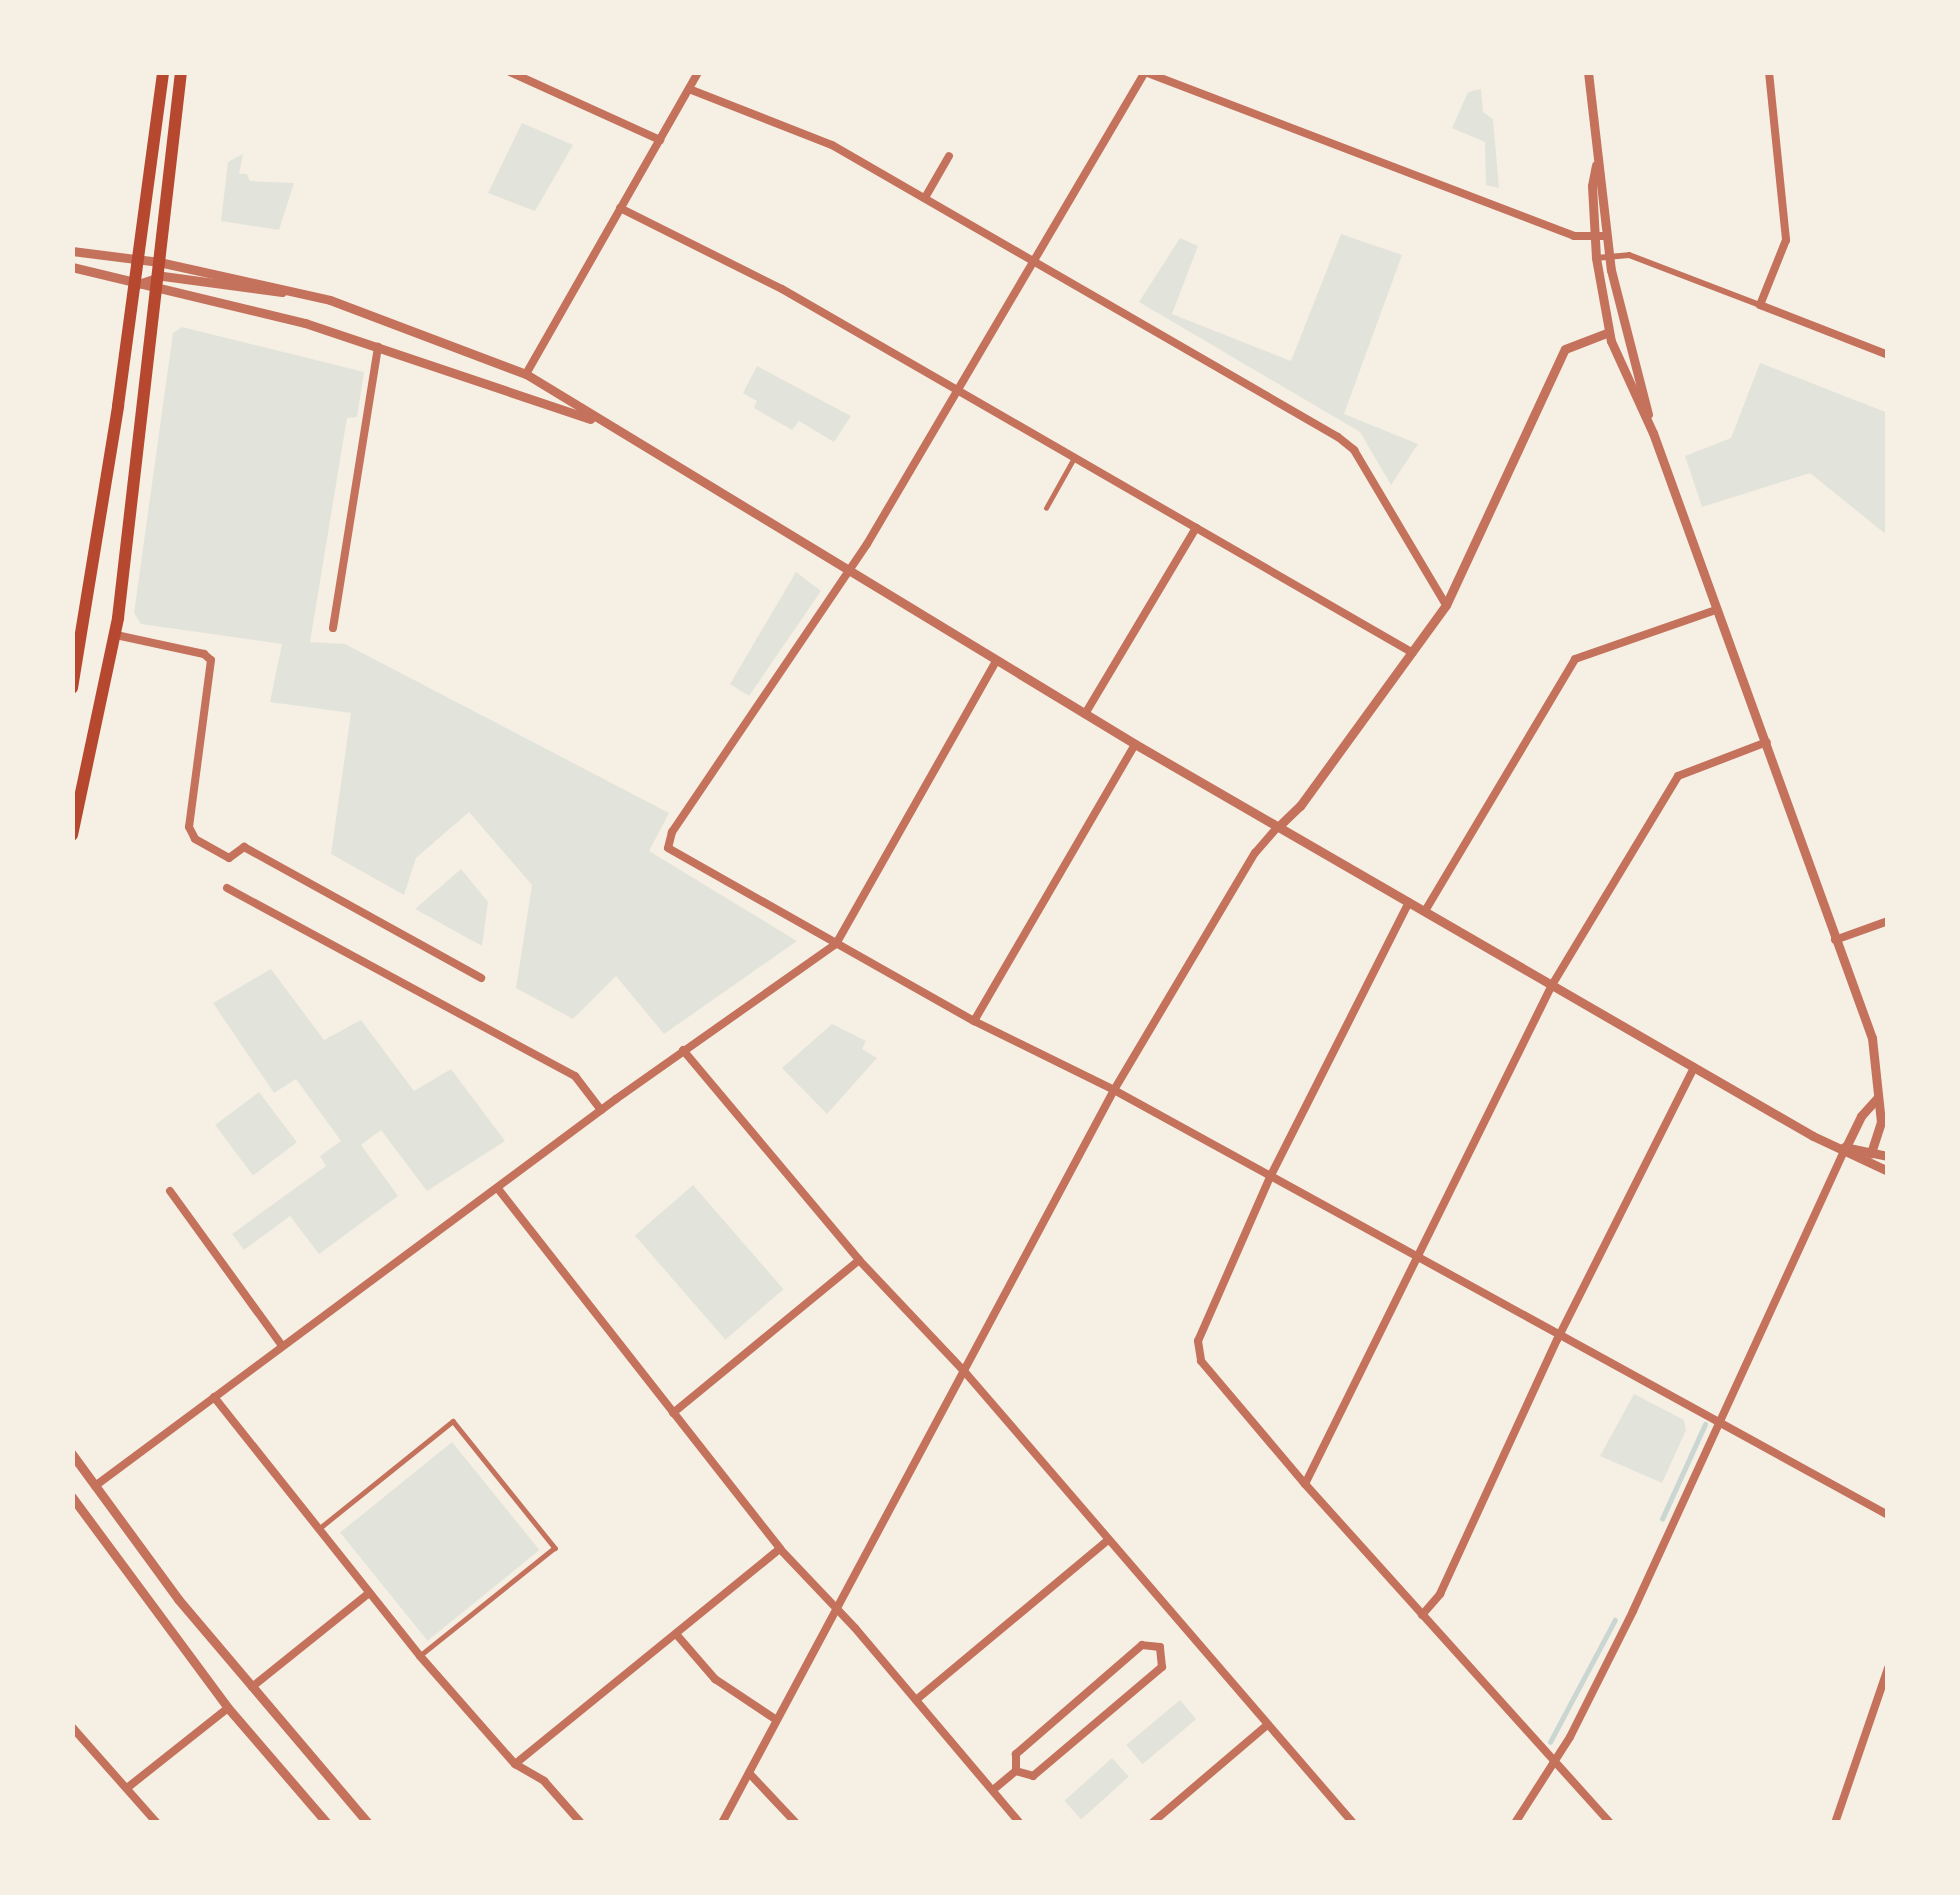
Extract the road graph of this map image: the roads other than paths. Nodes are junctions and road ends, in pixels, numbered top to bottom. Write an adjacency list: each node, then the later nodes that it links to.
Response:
1 (163, 72): 17 (main road)
2 (181, 72): 20 (main road)
3 (510, 72): 9 (street)
4 (698, 72): 8 (street)
5 (1145, 72): 13 (street); 18 (street)
6 (1588, 72): 13 (street)
7 (1769, 72): 22 (street)
8 (689, 89): 9 (street); 11 (street)
9 (660, 140): 12 (street)
10 (949, 156): 11 (street)
11 (926, 196): 18 (street)
12 (620, 208): 26 (street); 27 (street)
13 (1600, 236): 15 (street); 16 (street)
14 (72, 251): 17 (street)
15 (1609, 256): 16 (street); 22 (street); 30 (street)
16 (1596, 258): 23 (street)
17 (139, 259): 20 (street); 21 (main road)
18 (1034, 259): 27 (street); 35 (street)
19 (72, 267): 21 (street)
20 (158, 276): 21 (street); 24 (street); 26 (street); 38 (main road)
21 (135, 285): 41 (main road)
22 (1760, 305): 25 (street)
23 (1610, 332): 30 (street); 35 (street)
24 (378, 345): 28 (street); 37 (street)
25 (1888, 356)
26 (526, 374): 28 (street); 29 (street)
27 (956, 390): 31 (street); 34 (street)
28 (517, 392): 29 (street)
29 (606, 425): 34 (street)
30 (1653, 434): 36 (street)
31 (1074, 458): 32 (lane); 33 (street)
32 (1046, 508)
33 (1196, 528): 39 (street); 42 (street)
34 (849, 569): 40 (street); 52 (street)
35 (1446, 605): 39 (street)
36 (1716, 610): 43 (street); 49 (street)
37 (333, 628)
38 (114, 635): 46 (main road); 53 (street)
39 (1413, 653): 45 (street)
40 (998, 658): 42 (street); 52 (street)
41 (72, 688)
42 (1085, 714): 44 (street)
43 (1767, 742): 51 (street); 54 (street)
44 (1135, 745): 45 (street); 55 (street)
45 (1280, 826): 48 (street); 58 (street)
46 (72, 835)
47 (227, 889): 60 (street)
48 (1409, 902): 49 (street); 65 (street)
49 (1425, 911): 54 (street)
50 (1888, 921): 51 (street)
51 (1835, 940): 59 (street)
52 (836, 944): 55 (street); 56 (street)
53 (481, 978)
54 (1552, 985): 57 (street); 68 (street)
55 (974, 1021): 58 (street)
56 (683, 1050): 60 (street); 69 (street)
57 (1694, 1069): 61 (street); 70 (street)
58 (1114, 1090): 65 (street); 72 (street)
59 (1878, 1097): 61 (street); 62 (street)
60 (601, 1110): 66 (street)
61 (1848, 1151): 62 (street); 64 (street); 75 (street)
62 (1871, 1153): 63 (street)
63 (1888, 1156)
64 (1888, 1171)
65 (1270, 1177): 68 (street); 77 (street)
66 (499, 1189): 71 (street); 74 (street)
67 (170, 1191): 71 (street)
68 (1416, 1256): 70 (street); 77 (street)
69 (859, 1260): 72 (street); 74 (street)
70 (1558, 1336): 75 (street); 86 (street)
71 (282, 1346): 73 (street)
72 (964, 1371): 82 (street); 85 (street)
73 (214, 1397): 78 (street); 81 (street)
74 (673, 1413): 83 (street)
75 (1717, 1420): 80 (street); 96 (street)
76 (72, 1454): 78 (street)
77 (1304, 1484): 86 (street)
78 (95, 1487): 90 (street)
79 (73, 1499): 92 (street)
80 (1888, 1514)
81 (319, 1528): 84 (street); 88 (lane)
82 (1108, 1540): 91 (street); 94 (street)
83 (780, 1549): 85 (street); 87 (street)
84 (369, 1593): 88 (street); 90 (street)
85 (836, 1611): 91 (street); 93 (street)
86 (1422, 1615): 96 (street)
87 (676, 1634): 93 (street); 97 (street)
88 (420, 1656): 97 (street)
89 (1888, 1667): 113 (street)
90 (250, 1688): 105 (street)
91 (916, 1700): 101 (street)
92 (228, 1708): 100 (street); 104 (street)
93 (775, 1719): 99 (street)
94 (1266, 1726): 102 (street); 110 (street)
95 (72, 1727): 100 (street)
96 (1555, 1762): 111 (street); 112 (street)
97 (515, 1764): 106 (street)
98 (1016, 1771): 98 (street); 101 (street)
99 (749, 1772): 107 (street); 108 (street)
100 (127, 1788): 103 (street)
101 (993, 1790): 109 (street)
102 (1348, 1822)
103 (157, 1823)
104 (327, 1823)
105 (368, 1823)
106 (581, 1823)
107 (722, 1823)
108 (796, 1823)
109 (1020, 1823)
110 (1152, 1823)
111 (1515, 1823)
112 (1610, 1823)
113 (1835, 1823)

